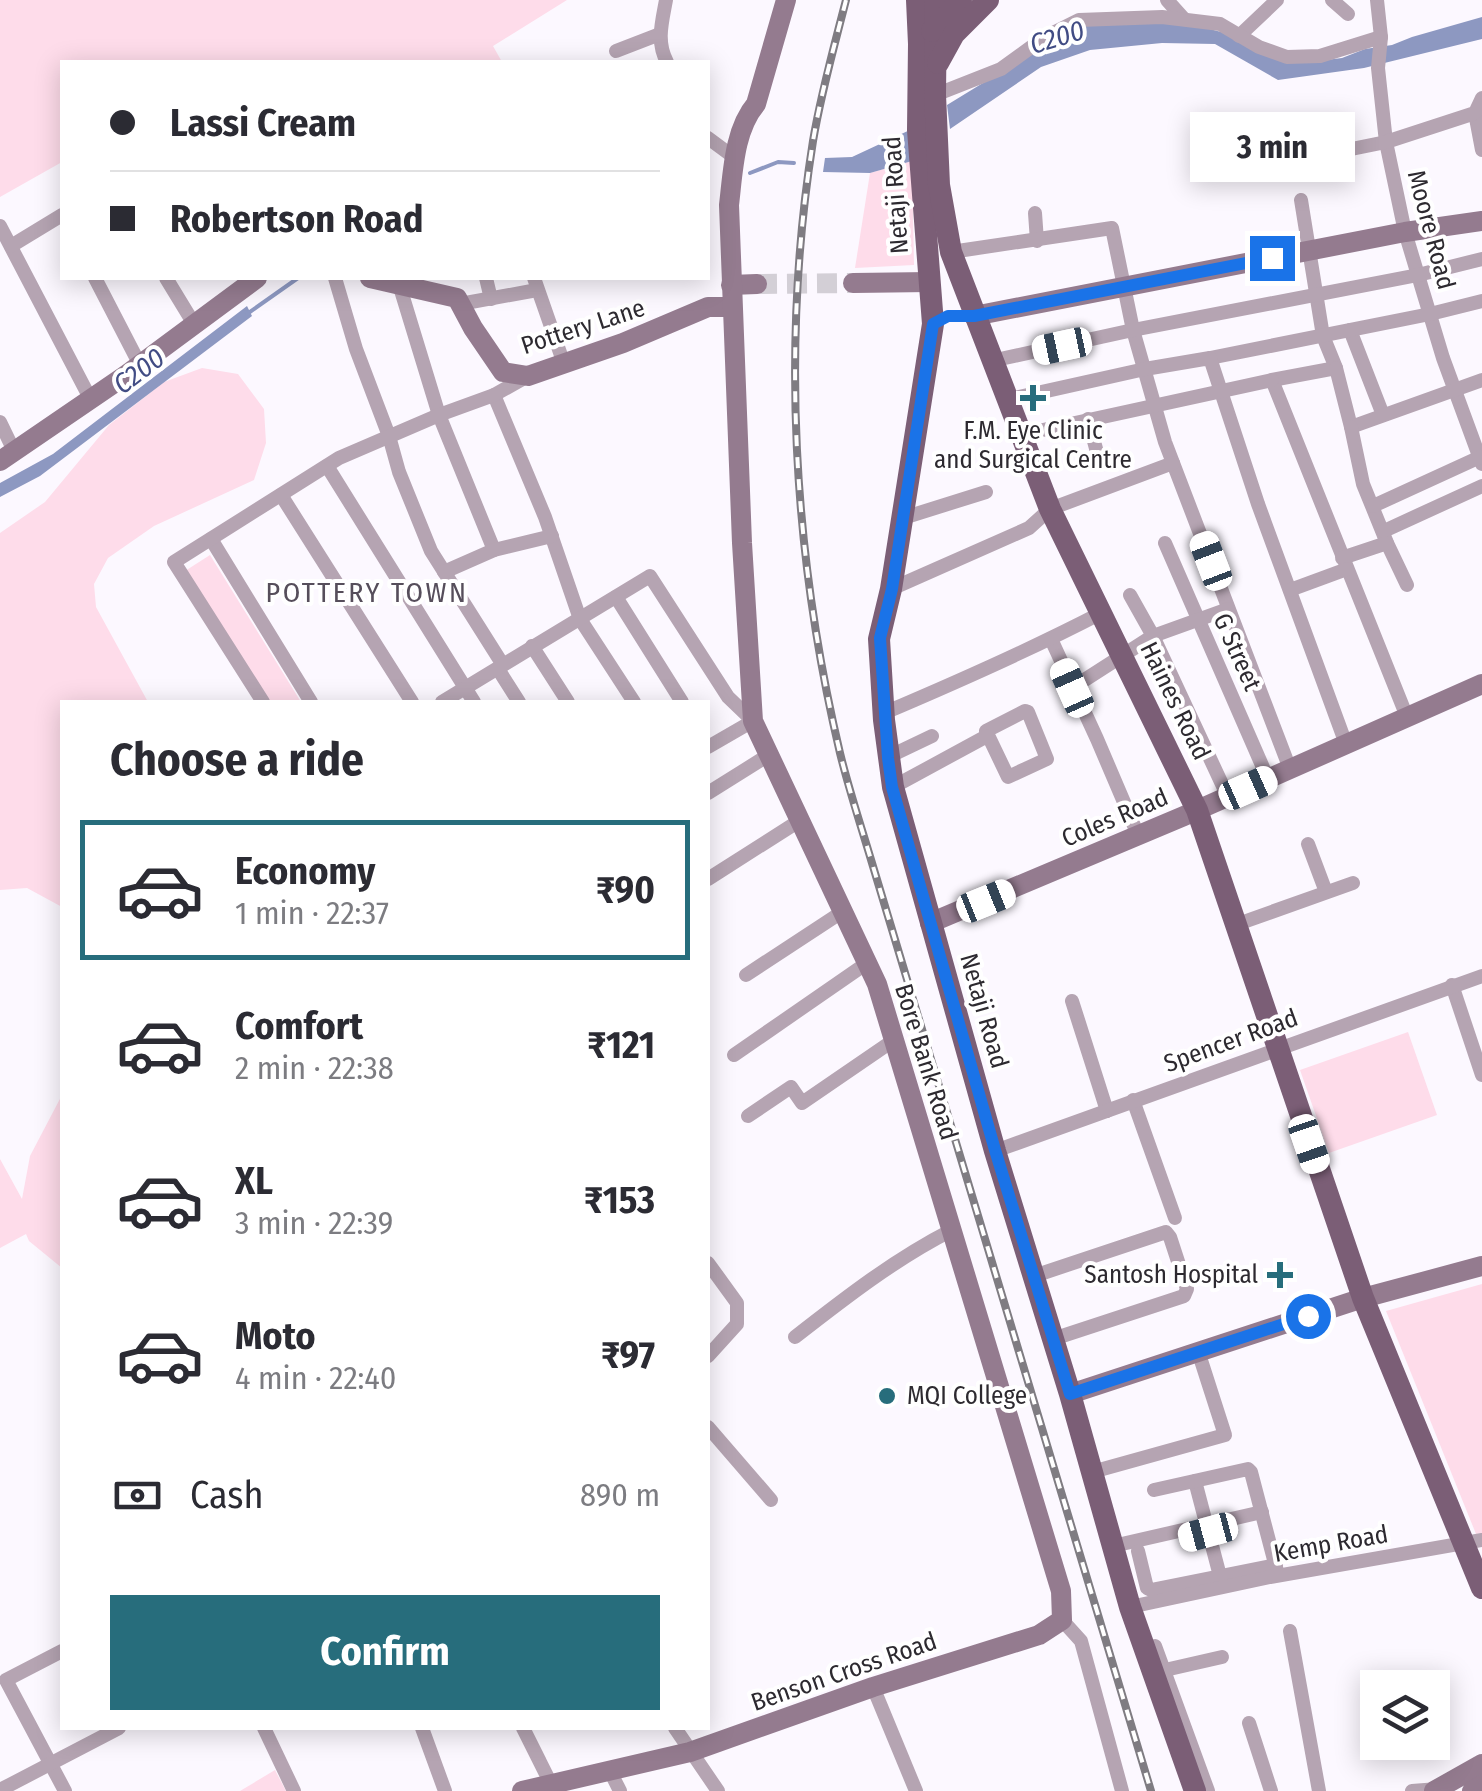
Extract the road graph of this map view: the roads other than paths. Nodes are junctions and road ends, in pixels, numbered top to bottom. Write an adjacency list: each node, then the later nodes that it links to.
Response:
1 (666, 0): 15 (street)
2 (773, 0): 25 (street)
3 (786, 0): 25 (street)
4 (917, 0): 18 (main road)
5 (936, 0): 14 (main road, Haines Road)
6 (961, 0): 14 (main road)
7 (988, 0): 21 (main road)
8 (1167, 0): 13 (street)
9 (1277, 0): 16 (street)
10 (1332, 0): 12 (street)
11 (1378, 0): 17 (street, Moore Road)
12 (1348, 14)
13 (1184, 19): 16 (street); 22 (street)
14 (936, 26): 18 (main road); 21 (main road, Haines Road)
15 (660, 34): 19 (street); 20 (street)
16 (1239, 36): 17 (street)
17 (1381, 37): 28 (street, Moore Road)
18 (919, 44): 26 (main road, Netaji Road)
19 (616, 52)
20 (664, 60)
21 (936, 70): 22 (main road, Haines Road)
22 (936, 95): 26 (main road, Haines Road)
23 (1482, 98): 24 (street)
24 (1474, 113): 28 (street); 29 (street)
25 (747, 116): 31 (street, Bore Bank Road)
26 (928, 132): 41 (main road, Haines Road); 50 (main road, Netaji Road)
27 (710, 140): 31 (street)
28 (1386, 142): 30 (street); 37 (street, Moore Road)
29 (1482, 150)
30 (1302, 158)
31 (734, 169): 55 (street, Bore Bank Road)
32 (1300, 200): 40 (street)
33 (1035, 213): 38 (street)
34 (60, 217): 39 (street)
35 (1482, 221): 37 (street)
36 (0, 226): 39 (street)
37 (1405, 232): 40 (street); 43 (street, Moore Road)
38 (1037, 241): 41 (street); 56 (street)
39 (10, 246): 81 (street)
40 (1309, 250): 56 (street); 57 (street)
41 (951, 252): 63 (main road, Haines Road)
42 (1482, 259): 43 (street)
43 (1418, 275): 57 (street); 62 (street, Moore Road)
44 (97, 280): 72 (street)
45 (167, 280): 64 (street)
46 (254, 280): 64 (street)
47 (336, 280): 91 (street)
48 (380, 280): 52 (street)
49 (486, 280): 58 (street)
50 (930, 282): 51 (street); 65 (main road, Netaji Road)
51 (853, 283)
52 (399, 284): 60 (street); 84 (street)
53 (535, 284): 58 (street); 71 (street)
54 (757, 284): 55 (street)
55 (731, 285): 61 (street, Bore Bank Road)
56 (1124, 287): 63 (street); 66 (street)
57 (1316, 294): 66 (street); 68 (street)
58 (491, 299): 60 (street)
59 (1482, 301): 62 (street)
60 (460, 304): 75 (street, Pottery Lane)
61 (732, 306): 71 (street, Pottery Lane); 138 (street, Bore Bank Road)
62 (1430, 314): 67 (street); 79 (street, Moore Road)
63 (974, 316): 65 (main road); 70 (main road, Haines Road)
64 (194, 324): 72 (street)
65 (933, 324): 102 (main road, Netaji Road)
66 (1133, 330): 70 (street); 74 (street)
67 (1350, 330): 68 (street); 85 (street)
68 (1323, 336): 69 (street); 73 (street)
69 (1210, 358): 74 (street); 78 (street)
70 (991, 361): 82 (main road, Haines Road)
71 (564, 364): 75 (street, Pottery Lane)
72 (140, 365): 81 (street)
73 (1336, 368): 76 (street); 89 (street)
74 (1145, 369): 82 (street); 83 (street)
75 (528, 376): 80 (street)
76 (1272, 380): 78 (street); 108 (street)
77 (1482, 380): 79 (street)
78 (1220, 390): 83 (street); 112 (street)
79 (1455, 390): 85 (street); 88 (street, Moore Road)
80 (494, 395): 84 (street); 103 (street)
81 (91, 400): 93 (street)
82 (1006, 400): 90 (main road, Haines Road)
83 (1155, 405): 86 (street); 95 (street)
84 (439, 415): 91 (street); 107 (street)
85 (1383, 415): 89 (street)
86 (1088, 419): 90 (street); 92 (street)
87 (0, 422): 93 (street)
88 (1475, 425): 94 (street, Moore Road)
89 (1350, 427): 100 (street)
90 (1020, 435): 101 (main road, Haines Road)
91 (389, 436): 96 (street); 109 (street)
92 (1098, 456)
93 (8, 457)
94 (1481, 460): 100 (street)
95 (1173, 463): 101 (street); 115 (street)
96 (327, 466): 99 (street); 125 (street)
97 (1482, 486): 104 (street)
98 (986, 492): 102 (street)
99 (280, 495): 105 (street); 129 (street)
100 (1373, 506): 104 (street)
101 (1050, 510): 111 (street); 116 (main road, Haines Road)
102 (902, 518): 111 (main road, Netaji Road)
103 (552, 536): 107 (street); 117 (street)
104 (1385, 537): 108 (street); 110 (street)
105 (211, 539): 127 (street); 128 (street)
106 (1165, 542): 118 (street, G Street)
107 (494, 550): 109 (street)
108 (1345, 563): 112 (street); 137 (street)
109 (444, 572): 123 (street)
110 (1407, 585)
111 (892, 589): 136 (main road, Netaji Road)
112 (1290, 590): 141 (street)
113 (1130, 595): 119 (street)
114 (616, 597): 117 (street); 135 (street); 138 (street)
115 (1228, 609): 118 (street); 145 (street)
116 (1100, 613): 120 (street); 122 (main road, Haines Road)
117 (580, 619): 121 (street); 134 (street)
118 (1198, 619): 119 (street); 146 (street, G Street)
119 (1153, 636): 122 (street); 149 (street)
120 (1050, 640): 126 (street); 136 (street)
121 (532, 646): 123 (street); 133 (street)
122 (1122, 655): 126 (street); 150 (main road, Haines Road)
123 (500, 667): 125 (street); 132 (street)
124 (1482, 684): 137 (street, Coles Road)
125 (465, 688): 130 (street); 131 (street)
126 (1072, 688): 152 (street)
127 (263, 700)
128 (310, 700)
129 (411, 700)
130 (445, 700)
131 (473, 700)
132 (518, 700)
133 (567, 700)
134 (633, 700)
135 (681, 700)
136 (884, 713): 144 (main road, Netaji Road)
137 (1407, 717): 141 (street, Coles Road)
138 (752, 720): 142 (street); 143 (street, Bore Bank Road)
139 (932, 736): 144 (street)
140 (987, 736): 140 (street); 147 (street)
141 (1346, 744): 145 (street, Coles Road)
142 (710, 745)
143 (767, 756): 148 (street); 151 (street, Bore Bank Road)
144 (888, 758): 147 (main road, Netaji Road)
145 (1290, 769): 146 (street, Coles Road)
146 (1268, 779): 149 (street, Coles Road)
147 (892, 787): 158 (main road, Netaji Road)
148 (710, 792)
149 (1228, 797): 150 (street, Coles Road)
150 (1197, 810): 152 (street, Coles Road); 159 (main road, Haines Road)
151 (798, 821): 154 (street); 157 (street, Bore Bank Road)
152 (1138, 835): 158 (street, Coles Road)
153 (1308, 844): 156 (street)
154 (710, 878)
155 (1353, 882): 156 (street)
156 (1326, 892): 159 (street)
157 (842, 912): 160 (street, Bore Bank Road); 161 (street)
158 (930, 923): 172 (main road, Netaji Road)
159 (1235, 926): 166 (main road, Haines Road)
160 (867, 963): 165 (street, Bore Bank Road); 167 (street)
161 (746, 975)
162 (1482, 976): 163 (street, Spencer Road)
163 (1452, 986): 166 (street, Spencer Road); 168 (street)
164 (1072, 1001): 170 (street)
165 (894, 1040): 171 (street); 174 (street, Bore Bank Road)
166 (1276, 1048): 169 (street, Spencer Road); 178 (main road, Haines Road)
167 (734, 1055)
168 (1482, 1075)
169 (1133, 1100): 170 (street, Spencer Road); 173 (street)
170 (1107, 1110): 172 (street, Spencer Road)
171 (748, 1116)
172 (995, 1150): 177 (main road, Netaji Road)
173 (1175, 1218)
174 (952, 1230): 179 (street); 197 (street, Bore Bank Road)
175 (1482, 1266): 178 (street)
176 (710, 1267): 182 (street)
177 (1034, 1276): 180 (main road, Netaji Road); 180 (street)
178 (1363, 1298): 181 (street); 191 (main road, Haines Road)
179 (795, 1337)
180 (1053, 1339): 183 (main road, Netaji Road)
181 (1198, 1352): 183 (street); 185 (street)
182 (710, 1354)
183 (1070, 1394): 185 (main road, Netaji Road)
184 (710, 1429): 188 (street)
185 (1092, 1472): 192 (main road, Netaji Road)
186 (1195, 1481): 187 (street); 189 (street); 190 (street)
187 (1154, 1490)
188 (772, 1500)
189 (1262, 1515): 190 (street); 193 (street)
190 (1207, 1529): 192 (street); 192 (street); 194 (street)
191 (1472, 1542): 193 (street, Kemp Road); 195 (main road, Haines Road)
192 (1122, 1551): 194 (street); 196 (main road, Netaji Road)
193 (1277, 1570): 194 (street); 196 (street, Kemp Road)
194 (1220, 1576)
195 (1482, 1588)
196 (1134, 1606): 201 (street); 225 (main road, Netaji Road)
197 (1062, 1620): 202 (street, Benson Cross Road); 224 (street, Bore Bank Road)
198 (1290, 1631): 228 (street)
199 (60, 1652): 210 (street)
200 (1222, 1657): 201 (street)
201 (1165, 1670): 226 (street)
202 (874, 1687): 209 (street, Benson Cross Road); 223 (street)
203 (1249, 1723): 227 (street)
204 (115, 1730): 210 (street)
205 (265, 1730): 218 (street)
206 (423, 1730): 219 (street)
207 (524, 1730): 213 (street)
208 (676, 1730): 209 (street)
209 (690, 1752): 212 (street, Benson Cross Road); 222 (street)
210 (48, 1763): 215 (street); 217 (street)
211 (1482, 1764): 216 (street)
212 (610, 1770): 213 (street, Benson Cross Road); 221 (street)
213 (550, 1784): 220 (street, Benson Cross Road)
214 (1482, 1785): 230 (street)
215 (0, 1790)
216 (1436, 1790): 229 (street)
217 (64, 1791)
218 (294, 1791)
219 (445, 1791)
220 (526, 1791)
221 (620, 1791)
222 (718, 1791)
223 (916, 1791)
224 (1122, 1791)
225 (1195, 1791)
226 (1208, 1791)
227 (1270, 1791)
228 (1319, 1791)
229 (1412, 1791)
230 (1472, 1791)

